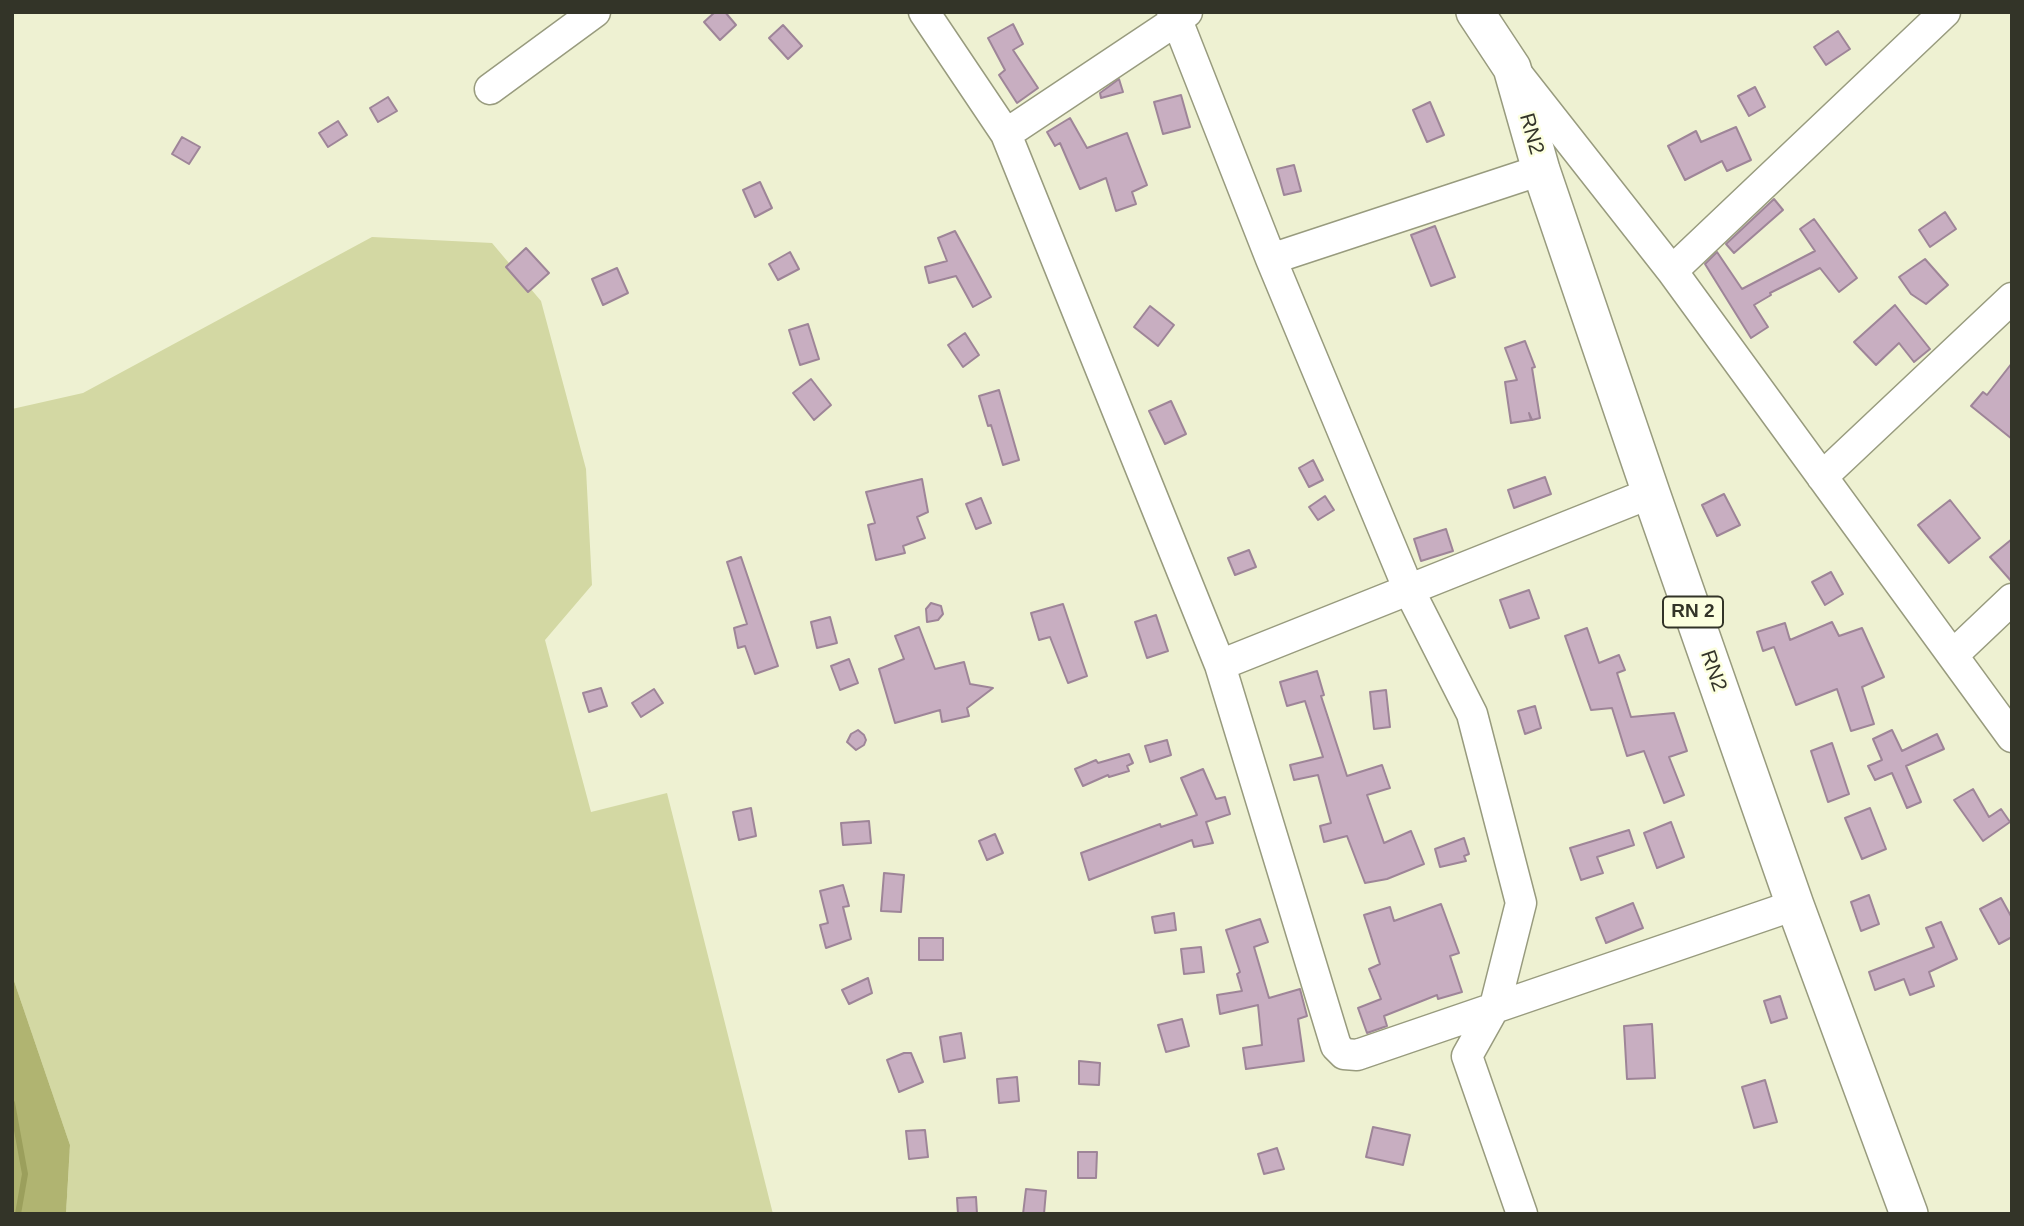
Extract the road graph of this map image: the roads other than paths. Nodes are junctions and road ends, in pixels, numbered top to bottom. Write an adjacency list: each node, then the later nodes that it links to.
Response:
1 (595, 12): 7 (street)
2 (924, 12): 8 (street)
3 (1475, 12): 6 (main road, RN2 / RN 2)
4 (1945, 12): 11 (street)
5 (1179, 15): 8 (street); 10 (street)
6 (1512, 68): 9 (main road, RN2 / RN 2); 11 (street)
7 (490, 89)
8 (1006, 134): 18 (street)
9 (1541, 170): 10 (street); 14 (main road, RN2 / RN 2)
10 (1271, 259): 15 (street)
11 (1672, 271): 13 (street)
12 (2012, 298): 13 (street)
13 (1822, 477): 17 (street)
14 (1651, 493): 15 (street); 20 (main road, RN2 / RN 2)
15 (1408, 588): 18 (street); 21 (street)
16 (2012, 599): 17 (street)
17 (1952, 655): 19 (street)
18 (1220, 664): 21 (street)
19 (2012, 737)
20 (1795, 905): 21 (street); 23 (main road, RN2 / RN 2)
21 (1495, 1006): 22 (street)
22 (1522, 1214)
23 (1909, 1214)

